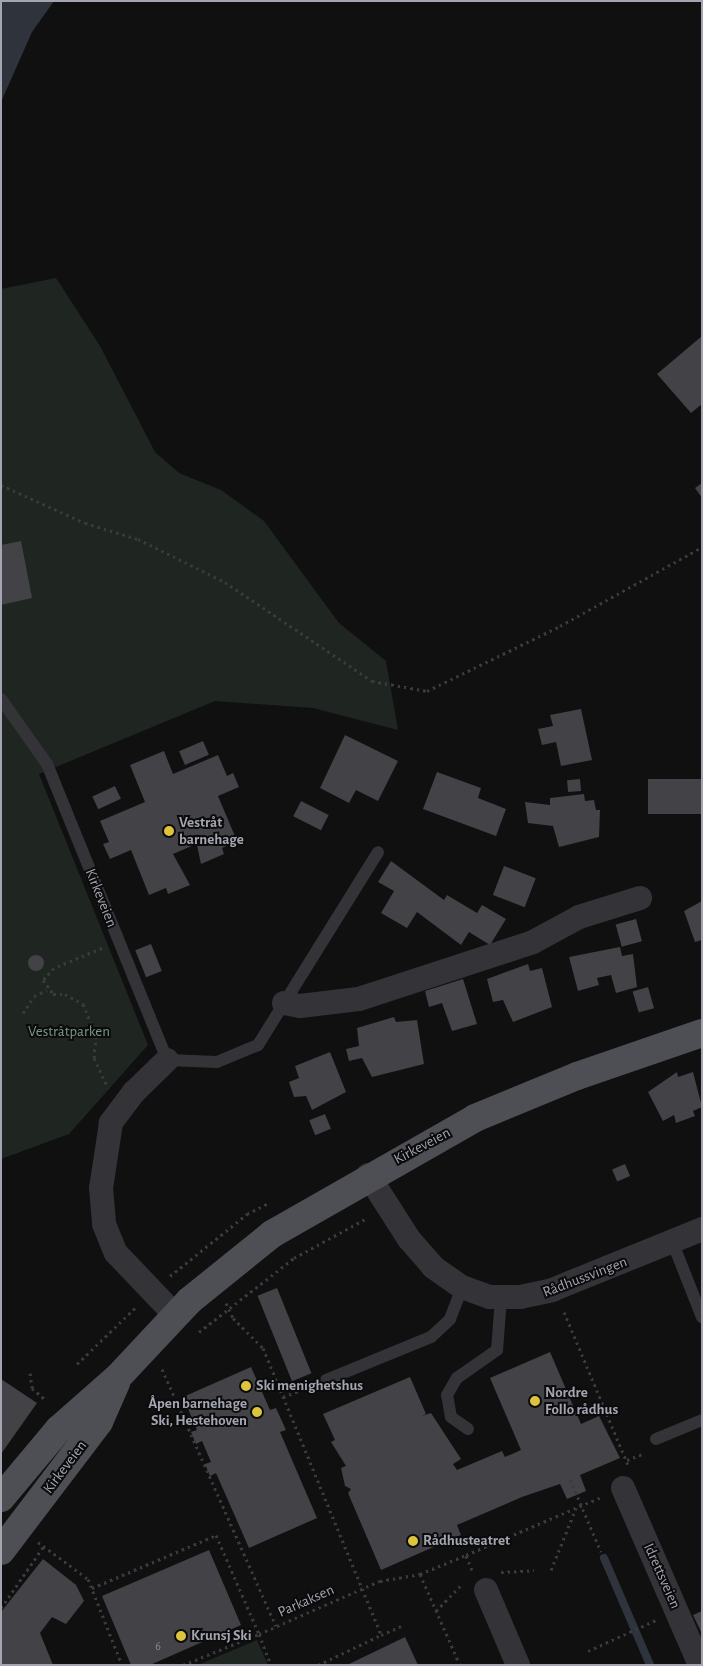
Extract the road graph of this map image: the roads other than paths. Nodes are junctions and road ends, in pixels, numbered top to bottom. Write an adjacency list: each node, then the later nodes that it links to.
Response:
1 (1, 698): 6 (lane, Kirkeveien)
2 (378, 852): 4 (lane)
3 (640, 898): 4 (street)
4 (284, 1002): 6 (lane)
5 (702, 1033): 7 (main road, Kirkeveien)
6 (167, 1060): 12 (street)
7 (368, 1175): 10 (street, Rådhussvingen); 12 (main road, Kirkeveien)
8 (702, 1229): 9 (street, Rådhussvingen)
9 (672, 1241): 11 (street, Rådhussvingen); 13 (lane)
10 (462, 1288): 11 (street, Rådhussvingen); 15 (lane)
11 (500, 1298): 17 (lane)
12 (175, 1315): 14 (main road, Kirkeveien)
13 (702, 1317)
14 (118, 1377): 20 (main road, Kirkeveien); 21 (main road, Kirkeveien)
15 (326, 1380)
16 (702, 1420): 18 (lane)
17 (468, 1429)
18 (656, 1439)
19 (623, 1488): 24 (street, Idrettsveien)
20 (1, 1498)
21 (1, 1551)
22 (480, 1582): 23 (street)
23 (518, 1665)
24 (700, 1665)

